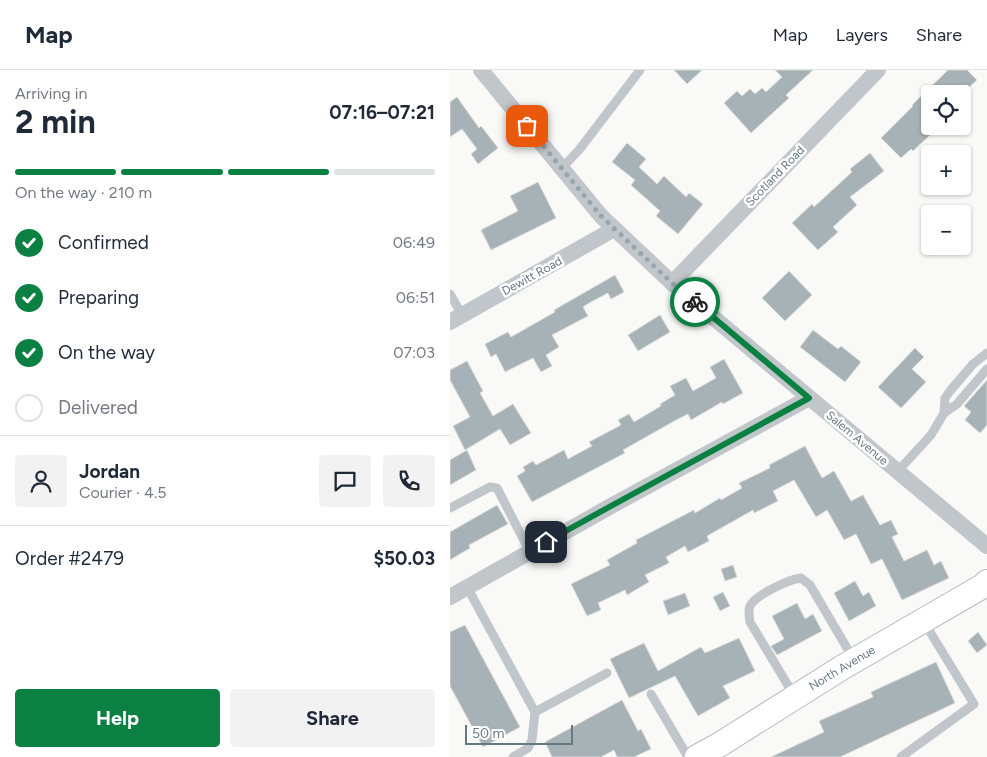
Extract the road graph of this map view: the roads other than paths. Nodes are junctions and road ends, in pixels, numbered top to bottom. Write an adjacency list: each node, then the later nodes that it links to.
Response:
1 (481, 70): 4 (street, Salem Avenue)
2 (640, 70): 4 (lane)
3 (878, 70): 6 (street, Scotland Road)
4 (562, 168): 5 (street, Salem Avenue)
5 (614, 229): 6 (street, Salem Avenue); 8 (street, Dewitt Road)
6 (672, 283): 11 (street, Salem Avenue)
7 (450, 294): 8 (lane)
8 (456, 319)
9 (987, 354): 12 (lane)
10 (987, 369): 12 (lane)
11 (809, 398): 13 (street, Salem Avenue); 16 (street)
12 (944, 413): 13 (lane)
13 (897, 472): 15 (street, Salem Avenue)
14 (450, 508): 16 (lane)
15 (987, 546)
16 (530, 552): 18 (street)
17 (987, 582): 20 (main road, North Avenue)
18 (467, 587): 19 (street); 25 (lane)
19 (450, 597)
20 (923, 621): 21 (main road, North Avenue); 29 (lane)
21 (854, 660): 24 (main road, North Avenue); 24 (lane)
22 (607, 673): 25 (lane)
23 (651, 694): 27 (lane)
24 (795, 697): 28 (main road, North Avenue)
25 (535, 712): 26 (lane)
26 (513, 757)
27 (688, 757)
28 (698, 757)
29 (901, 757)

